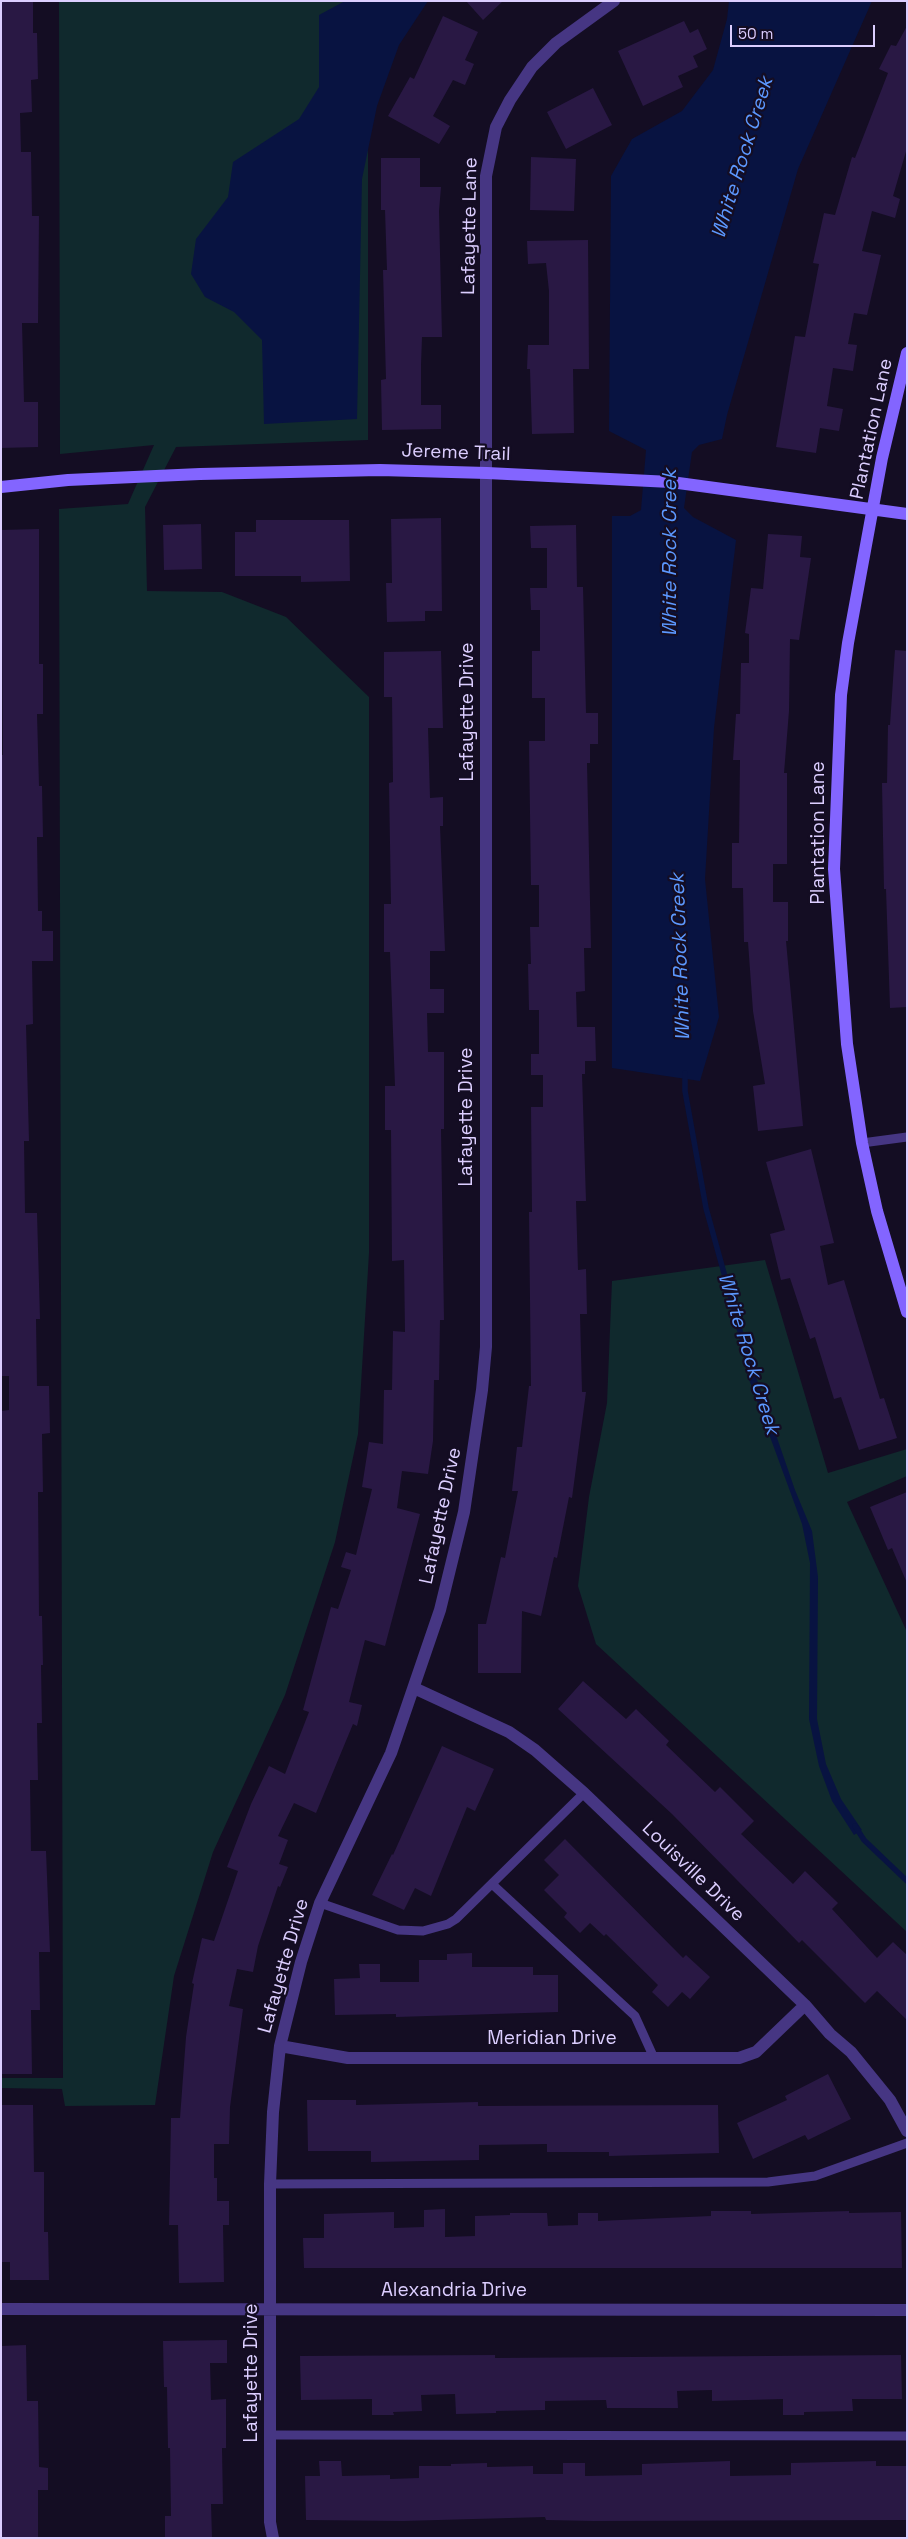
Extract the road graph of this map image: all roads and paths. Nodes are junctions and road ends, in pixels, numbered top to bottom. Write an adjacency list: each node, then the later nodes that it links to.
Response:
1 (614, 1): 4 (street, Lafayette Lane)
2 (907, 353): 3 (street, Plantation Lane)
3 (905, 370): 6 (street, Plantation Lane)
4 (487, 472): 5 (street, Jereme Trail); 6 (street, Jereme Trail); 11 (street, Lafayette Drive)
5 (1, 486)
6 (874, 508): 7 (street, Jereme Trail); 9 (street, Plantation Lane)
7 (907, 514)
8 (907, 1137): 9 (lane)
9 (862, 1143): 10 (street, Plantation Lane)
10 (907, 1312)
11 (414, 1688): 12 (street, Louisville Drive); 14 (street, Lafayette Drive)
12 (584, 1793): 13 (lane); 15 (street, Louisville Drive)
13 (492, 1884): 14 (lane); 17 (lane)
14 (320, 1903): 16 (street, Lafayette Drive)
15 (805, 2005): 17 (street, Meridian Drive); 18 (street, Louisville Drive)
16 (280, 2046): 17 (street, Meridian Drive); 20 (street, Lafayette Drive)
17 (654, 2058)
18 (907, 2131)
19 (907, 2143): 20 (lane)
20 (270, 2184): 22 (street, Lafayette Drive)
21 (1, 2309): 22 (street, Alexandria Drive)
22 (271, 2310): 23 (street, Alexandria Drive); 24 (street, Lafayette Drive)
23 (907, 2310)
24 (271, 2435): 25 (lane); 26 (street, Lafayette Drive)
25 (907, 2436)
26 (273, 2538)

